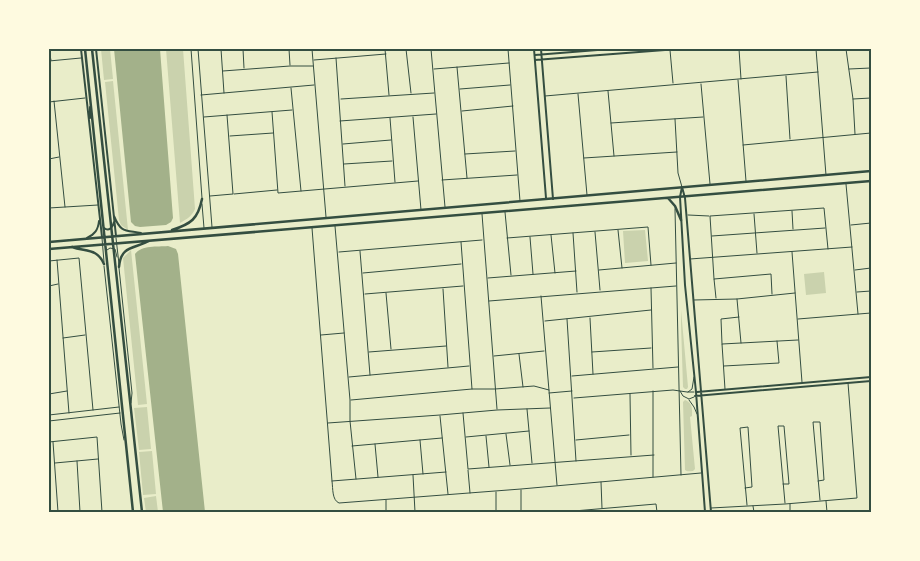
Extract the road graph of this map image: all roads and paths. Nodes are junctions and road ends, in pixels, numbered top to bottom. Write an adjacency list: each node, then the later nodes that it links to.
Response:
1 (81, 49): 28 (street)
2 (85, 49): 64 (main road)
3 (92, 49): 35 (main road)
4 (96, 49): 45 (street)
5 (191, 49): 129 (street)
6 (198, 49): 60 (street)
7 (221, 49): 43 (street)
8 (242, 49): 40 (street)
9 (289, 49): 36 (street)
10 (312, 49): 31 (street)
11 (385, 49): 25 (street)
12 (406, 49): 59 (street)
13 (431, 49): 41 (street)
14 (508, 49): 34 (street)
15 (534, 49): 27 (street)
16 (541, 49): 26 (street)
17 (610, 49): 23 (street)
18 (670, 49): 19 (street); 30 (street); 52 (street)
19 (678, 49)
20 (739, 49): 47 (street)
21 (816, 49): 44 (street)
22 (846, 49): 42 (street)
23 (576, 50): 26 (street)
24 (49, 52): 33 (street)
25 (386, 54): 29 (street); 61 (street)
26 (541, 54): 27 (street); 30 (street)
27 (534, 55): 32 (street)
28 (82, 58): 33 (street); 63 (street)
29 (336, 58): 31 (street); 66 (street)
30 (542, 59): 32 (street); 62 (street)
31 (313, 60): 37 (street)
32 (535, 60): 127 (street)
33 (50, 61)
34 (510, 63): 38 (street); 50 (street)
35 (94, 65): 45 (street); 287 (main road)
36 (290, 66): 37 (street); 40 (street)
37 (314, 66): 51 (street)
38 (457, 67): 41 (street); 54 (street)
39 (871, 68): 42 (street)
40 (244, 69): 43 (street)
41 (433, 69): 56 (street)
42 (848, 69): 67 (street)
43 (223, 71): 58 (street)
44 (818, 72): 46 (street); 91 (street)
45 (99, 74): 142 (street)
46 (786, 75): 47 (street); 93 (street)
47 (741, 79): 48 (street)
48 (738, 80): 49 (street); 95 (street)
49 (701, 83): 52 (street); 80 (street)
50 (511, 84): 54 (street); 70 (street)
51 (315, 85): 53 (street); 118 (street)
52 (673, 85): 55 (street)
53 (291, 87): 58 (street); 71 (street)
54 (459, 89): 73 (street)
55 (608, 90): 57 (street); 85 (street)
56 (435, 93): 59 (street); 75 (street)
57 (578, 93): 62 (street); 101 (street)
58 (224, 94): 60 (street)
59 (411, 94): 61 (street)
60 (201, 95): 79 (street)
61 (389, 95): 66 (street)
62 (544, 96): 128 (street)
63 (86, 98): 68 (street); 72 (street)
64 (91, 98): 76 (street); 83 (main road)
65 (871, 98): 67 (street)
66 (340, 99): 84 (street)
67 (853, 99): 89 (street)
68 (54, 101): 69 (street); 100 (street)
69 (49, 102)
70 (513, 106): 73 (street); 96 (street)
71 (293, 110): 74 (street); 120 (street)
72 (88, 111): 76 (street); 86 (street)
73 (461, 111): 98 (street)
74 (272, 112): 77 (street); 87 (street)
75 (437, 114): 78 (street); 109 (street)
76 (90, 115): 83 (street); 86 (street)
77 (227, 115): 79 (street); 90 (street)
78 (413, 116): 81 (street); 110 (street)
79 (203, 117): 122 (street)
80 (704, 117): 82 (street); 115 (street)
81 (390, 118): 84 (street); 92 (street)
82 (675, 119): 85 (street); 97 (street)
83 (93, 120): 315 (main road)
84 (340, 121): 94 (street)
85 (611, 123): 99 (street)
86 (89, 125): 132 (street)
87 (273, 132): 90 (street); 119 (street)
88 (871, 134): 89 (street)
89 (855, 135): 91 (street)
90 (229, 136): 121 (street)
91 (823, 137): 93 (street); 107 (street)
92 (392, 140): 94 (street); 103 (street)
93 (790, 140): 95 (street)
94 (342, 144): 104 (street)
95 (743, 145): 112 (street)
96 (516, 151): 98 (street); 106 (street)
97 (678, 152): 99 (street); 117 (street)
98 (465, 154): 108 (street)
99 (614, 156): 101 (street)
100 (60, 157): 102 (street); 134 (street)
101 (583, 158): 123 (street)
102 (49, 159)
103 (393, 161): 104 (street); 113 (street)
104 (343, 164): 116 (street)
105 (871, 171): 107 (main road)
106 (518, 174): 108 (street); 130 (street)
107 (826, 175): 112 (main road)
108 (467, 178): 109 (street)
109 (442, 180): 136 (street)
110 (418, 181): 113 (street); 137 (street)
111 (871, 181): 114 (main road)
112 (746, 182): 115 (main road)
113 (395, 183): 116 (street)
114 (846, 183): 126 (main road); 153 (street)
115 (710, 185): 117 (main road)
116 (345, 186): 118 (street)
117 (682, 187): 123 (main road); 124 (street); 126 (street)
118 (324, 189): 120 (street); 147 (street)
119 (278, 190): 120 (street); 121 (street)
120 (301, 191)
121 (233, 194): 122 (street)
122 (210, 196): 156 (street)
123 (587, 196): 128 (main road)
124 (680, 197): 125 (main road); 126 (main road); 150 (street)
125 (668, 198): 133 (main road); 138 (main road)
126 (685, 198): 144 (street)
127 (546, 199): 128 (main road); 130 (main road)
128 (553, 199)
129 (202, 200): 155 (street); 161 (main road)
130 (520, 201): 136 (main road)
131 (871, 203): 145 (street)
132 (98, 205): 134 (street); 140 (street)
133 (675, 206): 150 (main road); 192 (street)
134 (65, 207): 135 (street)
135 (49, 208)
136 (445, 208): 137 (main road)
137 (421, 210): 147 (main road)
138 (505, 211): 141 (main road); 170 (street)
139 (792, 211): 143 (street); 157 (street); 159 (street)
140 (99, 213): 148 (street); 171 (street)
141 (482, 213): 152 (main road); 173 (street)
142 (114, 214): 149 (street); 164 (street)
143 (754, 214): 146 (street); 162 (street)
144 (687, 215): 146 (street); 187 (street)
145 (871, 215)
146 (710, 216): 168 (street)
147 (326, 218): 156 (main road)
148 (100, 219): 149 (street); 169 (street)
149 (114, 220): 166 (street)
150 (681, 220): 262 (street)
151 (871, 223): 153 (street)
152 (335, 225): 154 (main road); 183 (street)
153 (850, 225): 179 (street)
154 (312, 227): 172 (main road); 237 (street)
155 (204, 228): 156 (main road); 161 (main road)
156 (212, 228)
157 (826, 228): 159 (street); 181 (street)
158 (618, 230): 160 (street); 195 (street); 197 (street)
159 (793, 230): 162 (street)
160 (595, 231): 163 (street); 199 (street)
161 (168, 232): 164 (main road)
162 (755, 232): 168 (street); 185 (street)
163 (573, 233): 165 (street); 201 (street)
164 (143, 234): 166 (main road)
165 (551, 234): 167 (street); 203 (street)
166 (116, 236): 169 (main road); 176 (street)
167 (530, 236): 170 (street); 204 (street)
168 (711, 236): 186 (street)
169 (102, 237): 171 (main road); 177 (street)
170 (507, 238): 205 (street)
171 (86, 239): 174 (main road)
172 (151, 240): 176 (main road); 196 (main road)
173 (484, 240): 175 (street); 206 (street)
174 (49, 242)
175 (461, 242): 182 (street); 194 (street)
176 (117, 243): 177 (main road); 191 (street)
177 (102, 244): 178 (main road); 190 (street)
178 (71, 247): 180 (main road); 193 (main road)
179 (852, 247): 181 (street); 200 (street)
180 (49, 249)
181 (828, 249): 184 (street)
182 (360, 250): 183 (street); 202 (street)
183 (338, 252): 235 (street)
184 (792, 252): 185 (street); 219 (street)
185 (757, 254): 186 (street)
186 (712, 258): 187 (street); 207 (street)
187 (690, 259): 225 (street)
188 (49, 260): 189 (street)
189 (57, 260): 208 (street); 236 (street)
190 (104, 260): 191 (street); 193 (street)
191 (118, 260): 196 (street)
192 (677, 263): 195 (street); 211 (street)
193 (104, 264): 288 (street)
194 (463, 264): 202 (street); 210 (street)
195 (651, 265): 197 (street)
196 (119, 267): 287 (street)
197 (622, 268): 199 (street)
198 (871, 268): 200 (street)
199 (599, 270): 215 (street)
200 (854, 270): 217 (street)
201 (576, 271): 203 (street); 218 (street)
202 (362, 273): 220 (street)
203 (555, 273): 204 (street)
204 (533, 274): 205 (street)
205 (511, 276): 206 (street)
206 (487, 278): 226 (street)
207 (714, 279): 221 (street); 223 (street)
208 (59, 284): 209 (street); 238 (street)
209 (49, 286)
210 (464, 286): 212 (street); 253 (street)
211 (677, 286): 213 (street); 255 (street)
212 (443, 287): 216 (street); 243 (street)
213 (651, 287): 215 (street); 227 (street)
214 (871, 290): 217 (street)
215 (600, 291): 218 (street)
216 (386, 292): 220 (street); 245 (street)
217 (856, 292): 229 (street)
218 (578, 293): 222 (street)
219 (796, 293): 221 (street); 233 (street)
220 (364, 294): 248 (street)
221 (772, 295): 224 (street)
222 (541, 296): 226 (street); 234 (street)
223 (716, 299): 224 (street); 225 (street)
224 (737, 299): 231 (street)
225 (693, 300): 278 (street)
226 (489, 301): 251 (street)
227 (651, 310): 230 (street); 244 (street)
228 (871, 313): 229 (street)
229 (858, 314): 233 (street)
230 (590, 317): 232 (street); 249 (street)
231 (739, 317): 241 (street); 242 (street)
232 (567, 319): 234 (street); 260 (street)
233 (798, 319): 239 (street)
234 (544, 321): 246 (street)
235 (345, 333): 237 (street); 261 (street)
236 (86, 335): 238 (street); 292 (street)
237 (320, 335): 247 (street)
238 (63, 338): 271 (street)
239 (799, 340): 240 (street); 265 (street)
240 (777, 341): 241 (street); 254 (street)
241 (741, 343): 242 (street)
242 (722, 344): 254 (street)
243 (447, 346): 245 (street); 256 (street)
244 (652, 348): 249 (street); 257 (street)
245 (391, 350): 248 (street)
246 (546, 351): 250 (street); 274 (street)
247 (322, 352): 252 (street); 286 (street)
248 (368, 352): 259 (street)
249 (592, 352): 258 (street)
250 (519, 354): 251 (street); 267 (street)
251 (493, 356): 269 (street)
252 (319, 357)
253 (470, 366): 256 (street); 268 (street)
254 (724, 366): 270 (street)
255 (679, 367): 257 (street); 273 (street)
256 (448, 368): 259 (street)
257 (652, 368): 258 (street)
258 (593, 374): 260 (street)
259 (370, 375): 261 (street)
260 (571, 376): 272 (street)
261 (348, 377): 285 (street)
262 (694, 377): 276 (street); 277 (street)
263 (871, 377): 265 (street)
264 (871, 382): 266 (street)
265 (802, 383): 270 (street)
266 (848, 383): 282 (street); 347 (street)
267 (523, 387): 269 (street); 274 (street)
268 (472, 389): 269 (street); 285 (street)
269 (495, 389): 293 (street)
270 (725, 390): 278 (street)
271 (67, 391): 279 (street); 294 (street)
272 (573, 391): 274 (street); 283 (street)
273 (681, 391): 275 (street); 276 (street); 284 (street); 331 (street)
274 (549, 392): 290 (street)
275 (653, 392): 280 (street); 316 (street)
276 (687, 392): 277 (street)
277 (696, 392): 278 (street); 281 (street)
278 (702, 392): 282 (street)
279 (49, 394)
280 (630, 394): 283 (street); 306 (street)
281 (695, 396): 282 (street); 284 (street); 297 (street)
282 (702, 396): 353 (street)
283 (573, 398): 310 (street)
284 (689, 399): 297 (street)
285 (350, 400): 301 (street)
286 (326, 403): 289 (street); 302 (street)
287 (130, 406): 359 (main road)
288 (119, 407): 292 (street); 295 (street)
289 (323, 408)
290 (550, 408): 291 (street); 321 (street)
291 (527, 409): 293 (street); 303 (street)
292 (93, 410): 294 (street)
293 (497, 410): 296 (street)
294 (69, 413): 298 (street)
295 (120, 413): 300 (street); 315 (street)
296 (463, 413): 299 (street); 307 (street)
297 (697, 414): 328 (street)
298 (49, 415)
299 (440, 415): 301 (street); 308 (street)
300 (49, 420)
301 (350, 421): 302 (street); 314 (street)
302 (328, 423): 335 (street)
303 (529, 431): 304 (street); 323 (street)
304 (506, 433): 305 (street); 324 (street)
305 (486, 435): 307 (street); 325 (street)
306 (631, 435): 310 (street); 317 (street)
307 (465, 437): 326 (street)
308 (442, 438): 309 (street); 327 (street)
309 (420, 440): 313 (street); 330 (street)
310 (575, 440): 320 (street)
311 (53, 441): 312 (street); 318 (street); 322 (street)
312 (49, 442)
313 (375, 443): 314 (street); 332 (street)
314 (352, 446): 334 (street)
315 (127, 448): 358 (main road)
316 (654, 455): 317 (street); 333 (street)
317 (631, 457): 320 (street)
318 (98, 459): 319 (street); 357 (street)
319 (77, 461): 322 (street); 356 (street)
320 (576, 461): 321 (street)
321 (555, 462): 323 (street); 339 (street)
322 (54, 463): 355 (street)
323 (532, 464): 324 (street)
324 (510, 466): 325 (street)
325 (489, 468): 326 (street)
326 (468, 469): 343 (street)
327 (446, 472): 330 (street); 344 (street)
328 (702, 473): 331 (street); 366 (street)
329 (413, 474): 330 (street); 332 (street); 345 (street)
330 (423, 474)
331 (681, 475): 333 (street)
332 (378, 477): 334 (street)
333 (654, 478): 337 (street)
334 (356, 479): 335 (street)
335 (332, 481): 346 (street)
336 (818, 481): 336 (street); 348 (street)
337 (601, 482): 339 (street); 354 (street)
338 (783, 484): 338 (street); 349 (street)
339 (557, 486): 341 (street)
340 (745, 488): 340 (street); 351 (street)
341 (520, 489): 342 (street); 363 (street)
342 (496, 491): 343 (street); 362 (street)
343 (470, 493): 344 (street)
344 (448, 495): 345 (street)
345 (415, 497): 346 (street); 361 (street)
346 (386, 500): 360 (street)
347 (826, 500): 348 (street); 370 (street)
348 (820, 501): 350 (street)
349 (785, 504): 350 (street); 352 (street)
350 (790, 504): 369 (street)
351 (747, 506): 352 (street); 353 (street)
352 (753, 506): 368 (street)
353 (710, 508): 367 (street)
354 (602, 509): 364 (street); 365 (street)
355 (58, 512)
356 (80, 512)
357 (102, 512)
358 (133, 512)
359 (142, 512)
360 (386, 512)
361 (415, 512)
362 (496, 512)
363 (521, 512)
364 (562, 512)
365 (657, 512)
366 (705, 512)
367 (711, 512)
368 (754, 512)
369 (790, 512)
370 (827, 512)

